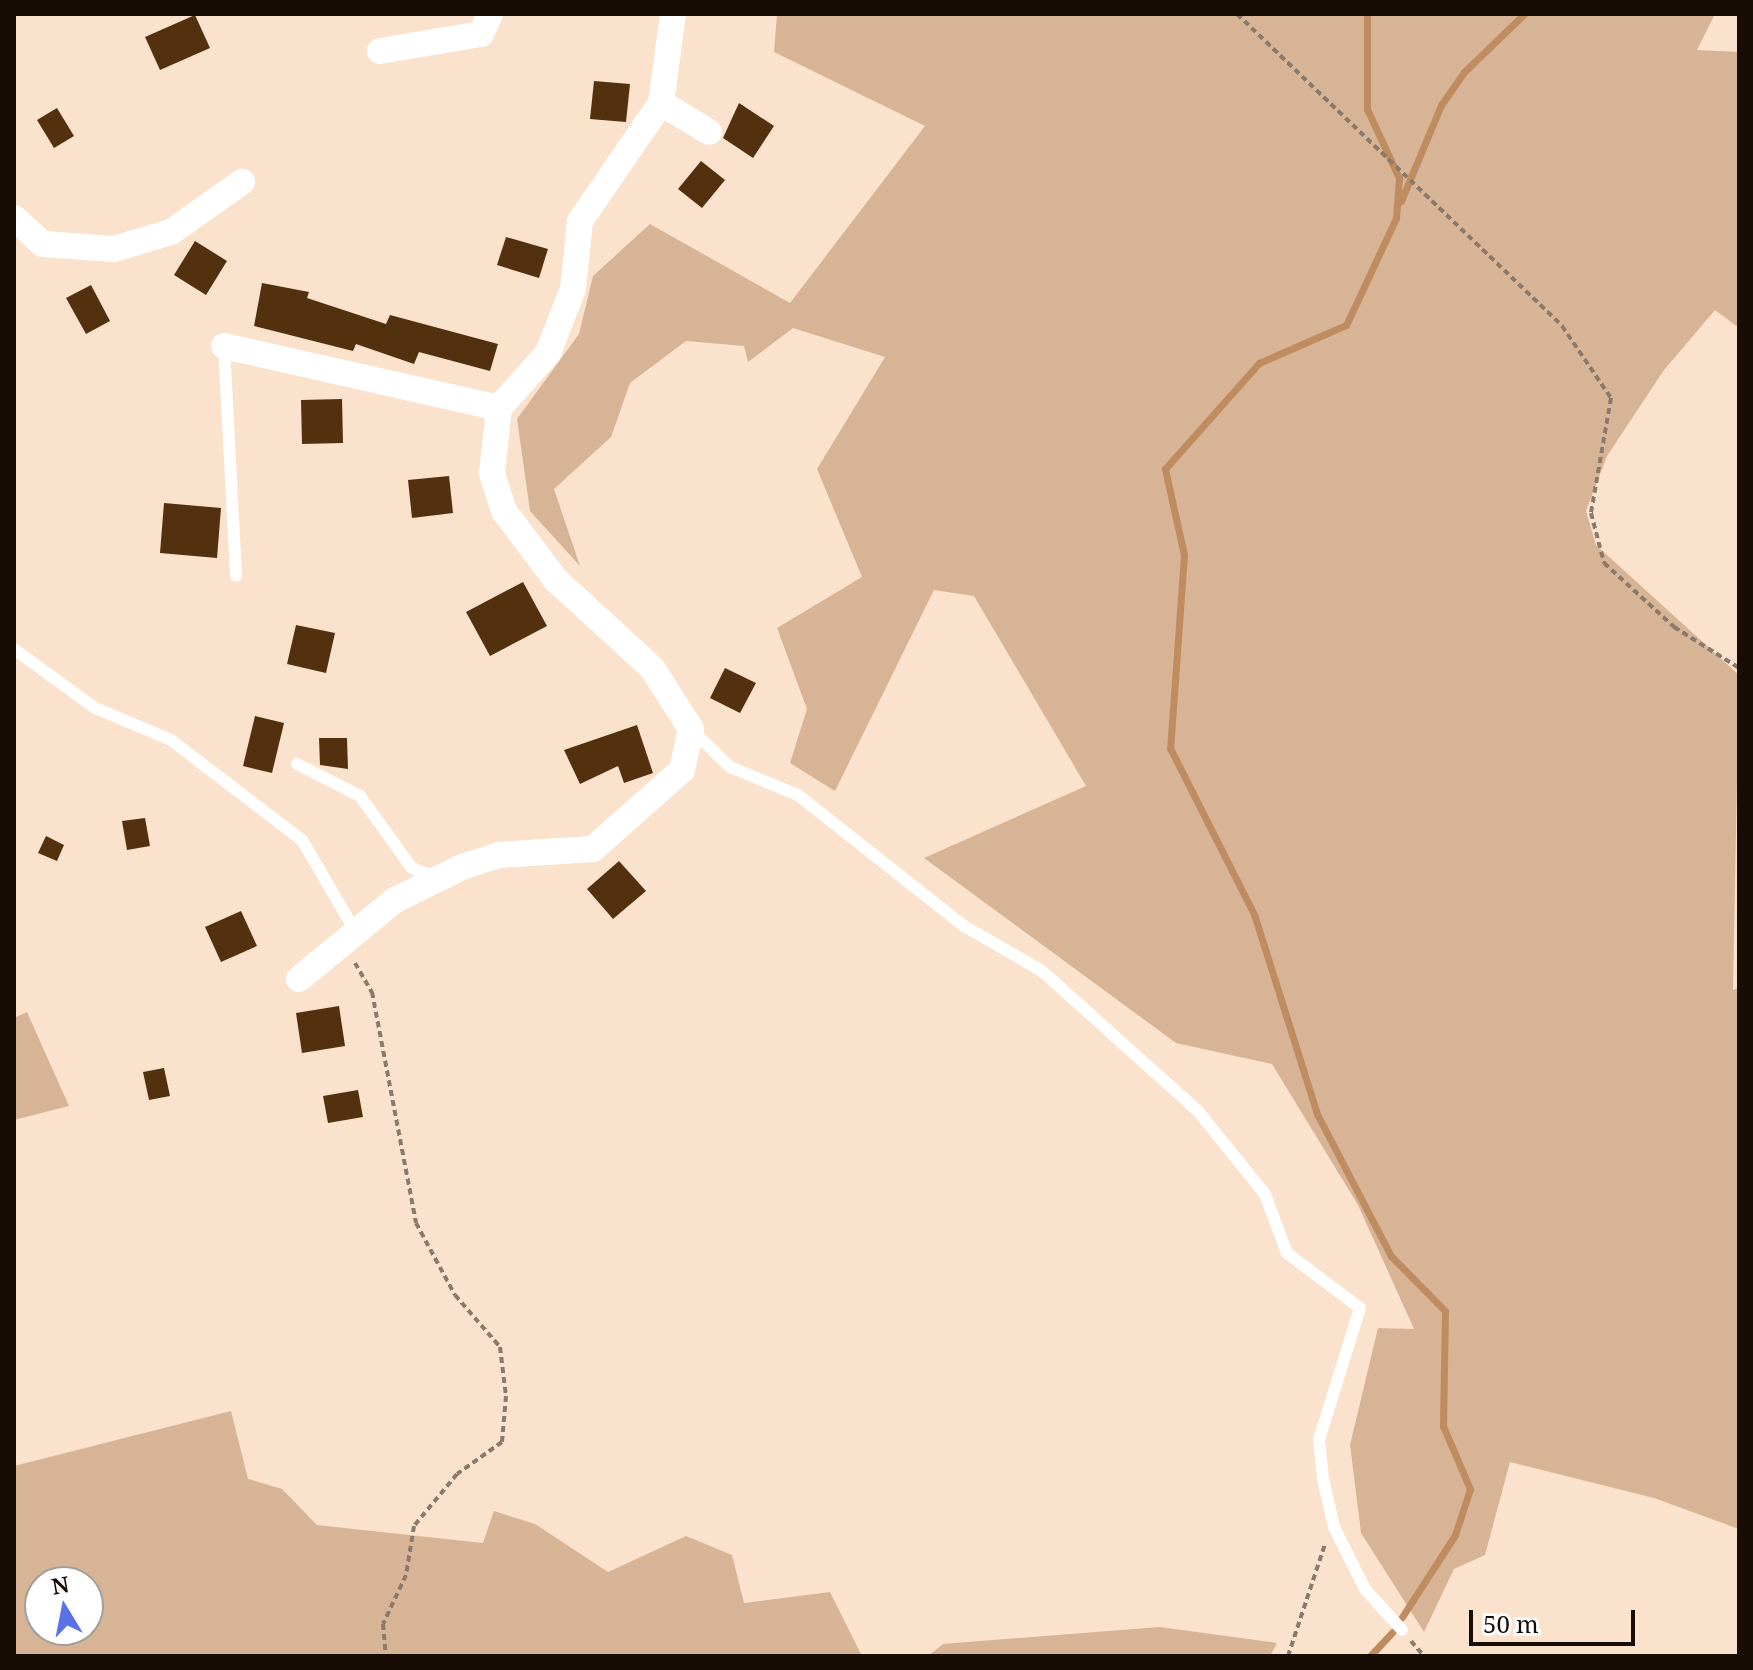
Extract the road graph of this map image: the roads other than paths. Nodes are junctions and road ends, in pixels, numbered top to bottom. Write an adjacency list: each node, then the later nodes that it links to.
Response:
1 (490, 14): 3 (street)
2 (673, 14): 4 (street)
3 (380, 51)
4 (661, 103): 5 (street); 9 (street)
5 (709, 132)
6 (242, 182): 7 (street)
7 (14, 218)
8 (224, 346): 9 (street); 10 (lane)
9 (499, 408): 12 (street)
10 (236, 576)
11 (14, 649): 15 (lane)
12 (691, 729): 14 (street); 17 (lane)
13 (297, 764): 14 (lane)
14 (438, 879): 15 (street)
15 (348, 934): 16 (street)
16 (299, 979)
17 (1402, 1630)

